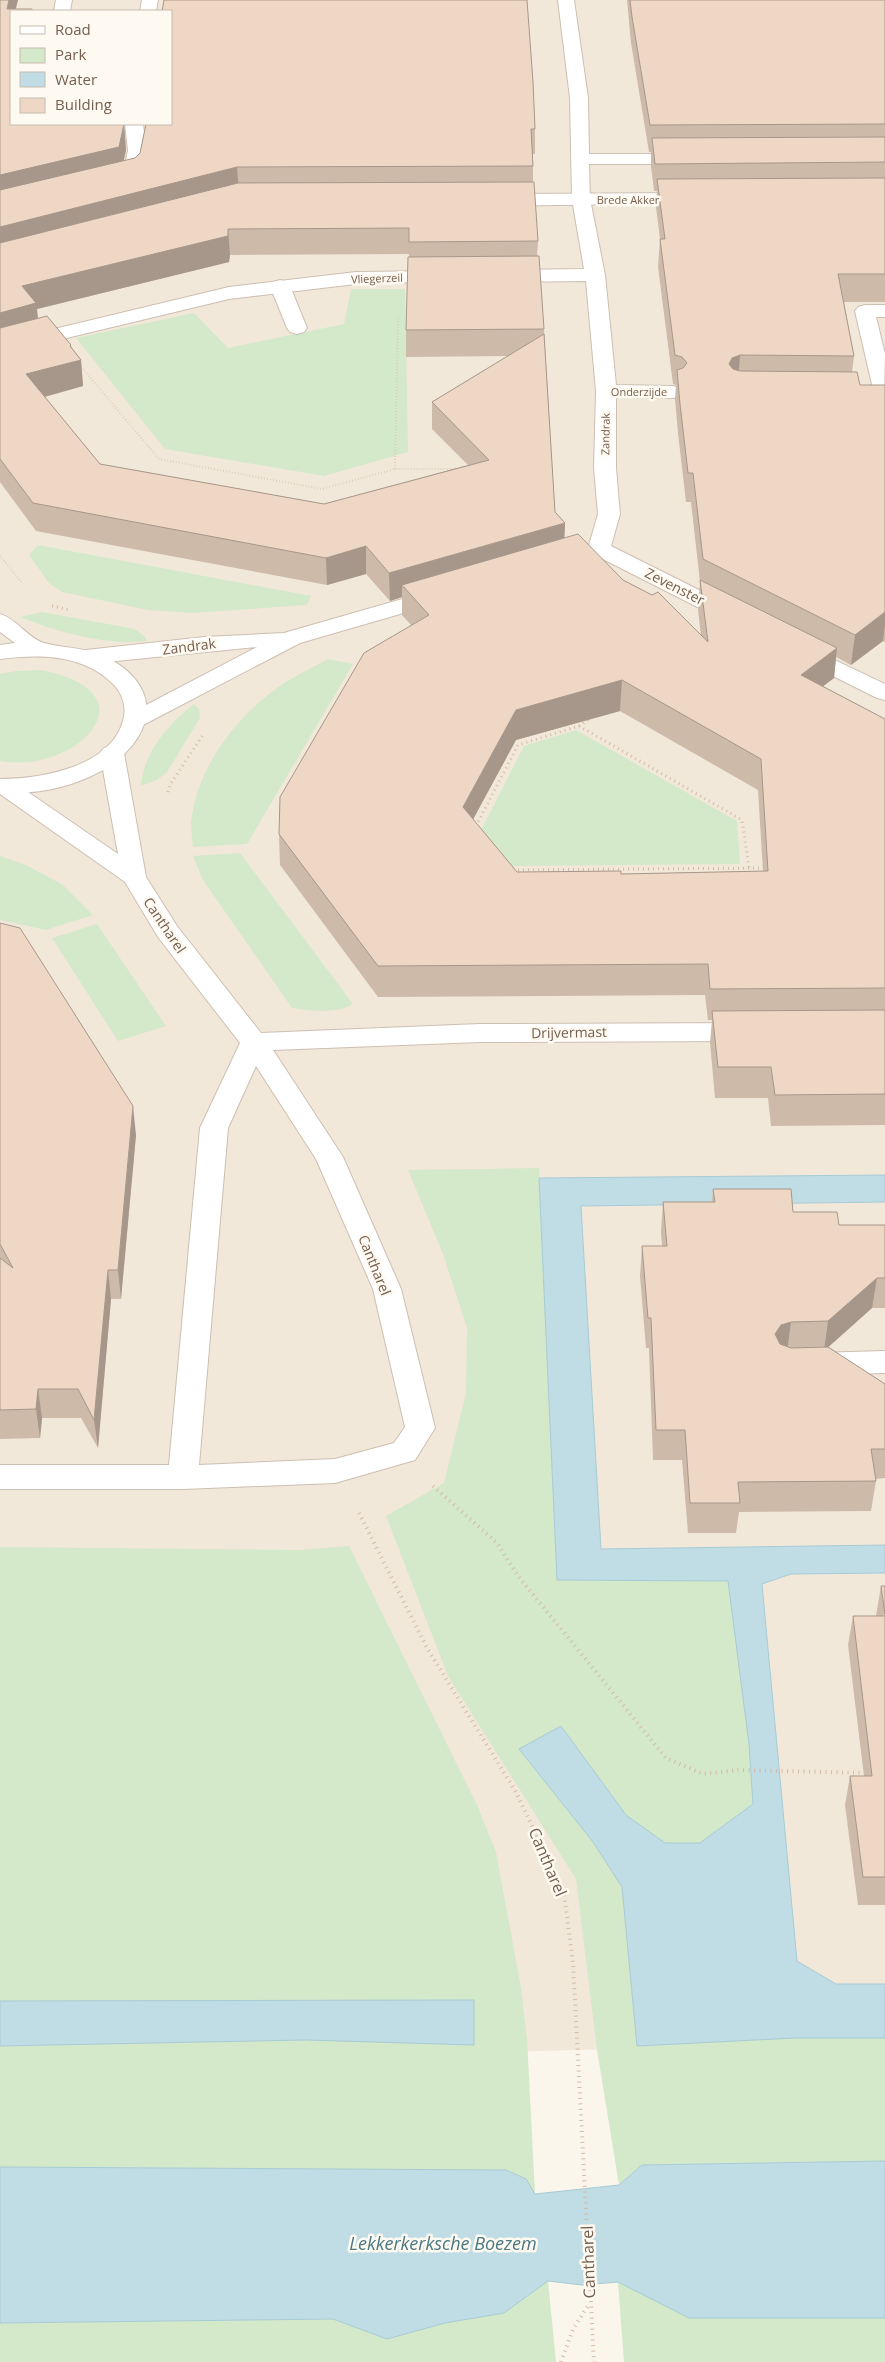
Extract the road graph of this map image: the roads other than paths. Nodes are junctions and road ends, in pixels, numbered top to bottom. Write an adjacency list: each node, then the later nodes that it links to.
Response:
1 (566, 0): 3 (street, Zandrak)
2 (134, 125): 5 (street)
3 (580, 159): 4 (street); 6 (street, Zandrak)
4 (708, 159)
5 (103, 185)
6 (581, 199): 7 (street, Brede Akker); 8 (street); 9 (street, Zandrak)
7 (708, 199)
8 (478, 200)
9 (595, 275): 11 (street); 16 (street, Zandrak)
10 (467, 276): 12 (street, Vliegerzeil)
11 (487, 276)
12 (280, 286): 14 (street); 15 (street, Vliegerzeil)
13 (885, 311): 18 (street)
14 (297, 328)
15 (0, 348)
16 (606, 391): 17 (street, Onderzijde); 19 (street, Zandrak)
17 (673, 392)
18 (878, 393)
19 (598, 549): 20 (street); 23 (street, Zevenster)
20 (542, 565)
21 (457, 590): 24 (street, Zandrak)
22 (0, 621): 26 (street)
23 (746, 623)
24 (292, 638): 28 (street, Zandrak); 30 (street, Zandrak)
25 (780, 640): 29 (street)
26 (37, 649): 27 (street); 28 (street)
27 (0, 652)
28 (86, 657): 30 (street)
29 (885, 693)
30 (135, 720): 31 (street)
31 (112, 753): 32 (street); 33 (street, Cantharel)
32 (2, 786): 33 (street, Cantharel)
33 (134, 877): 35 (street, Cantharel)
34 (768, 1032): 35 (street, Drijvermast)
35 (254, 1042): 39 (street); 39 (street, Cantharel)
36 (885, 1362): 37 (street)
37 (788, 1365)
38 (0, 1477): 39 (street)
39 (184, 1477)

